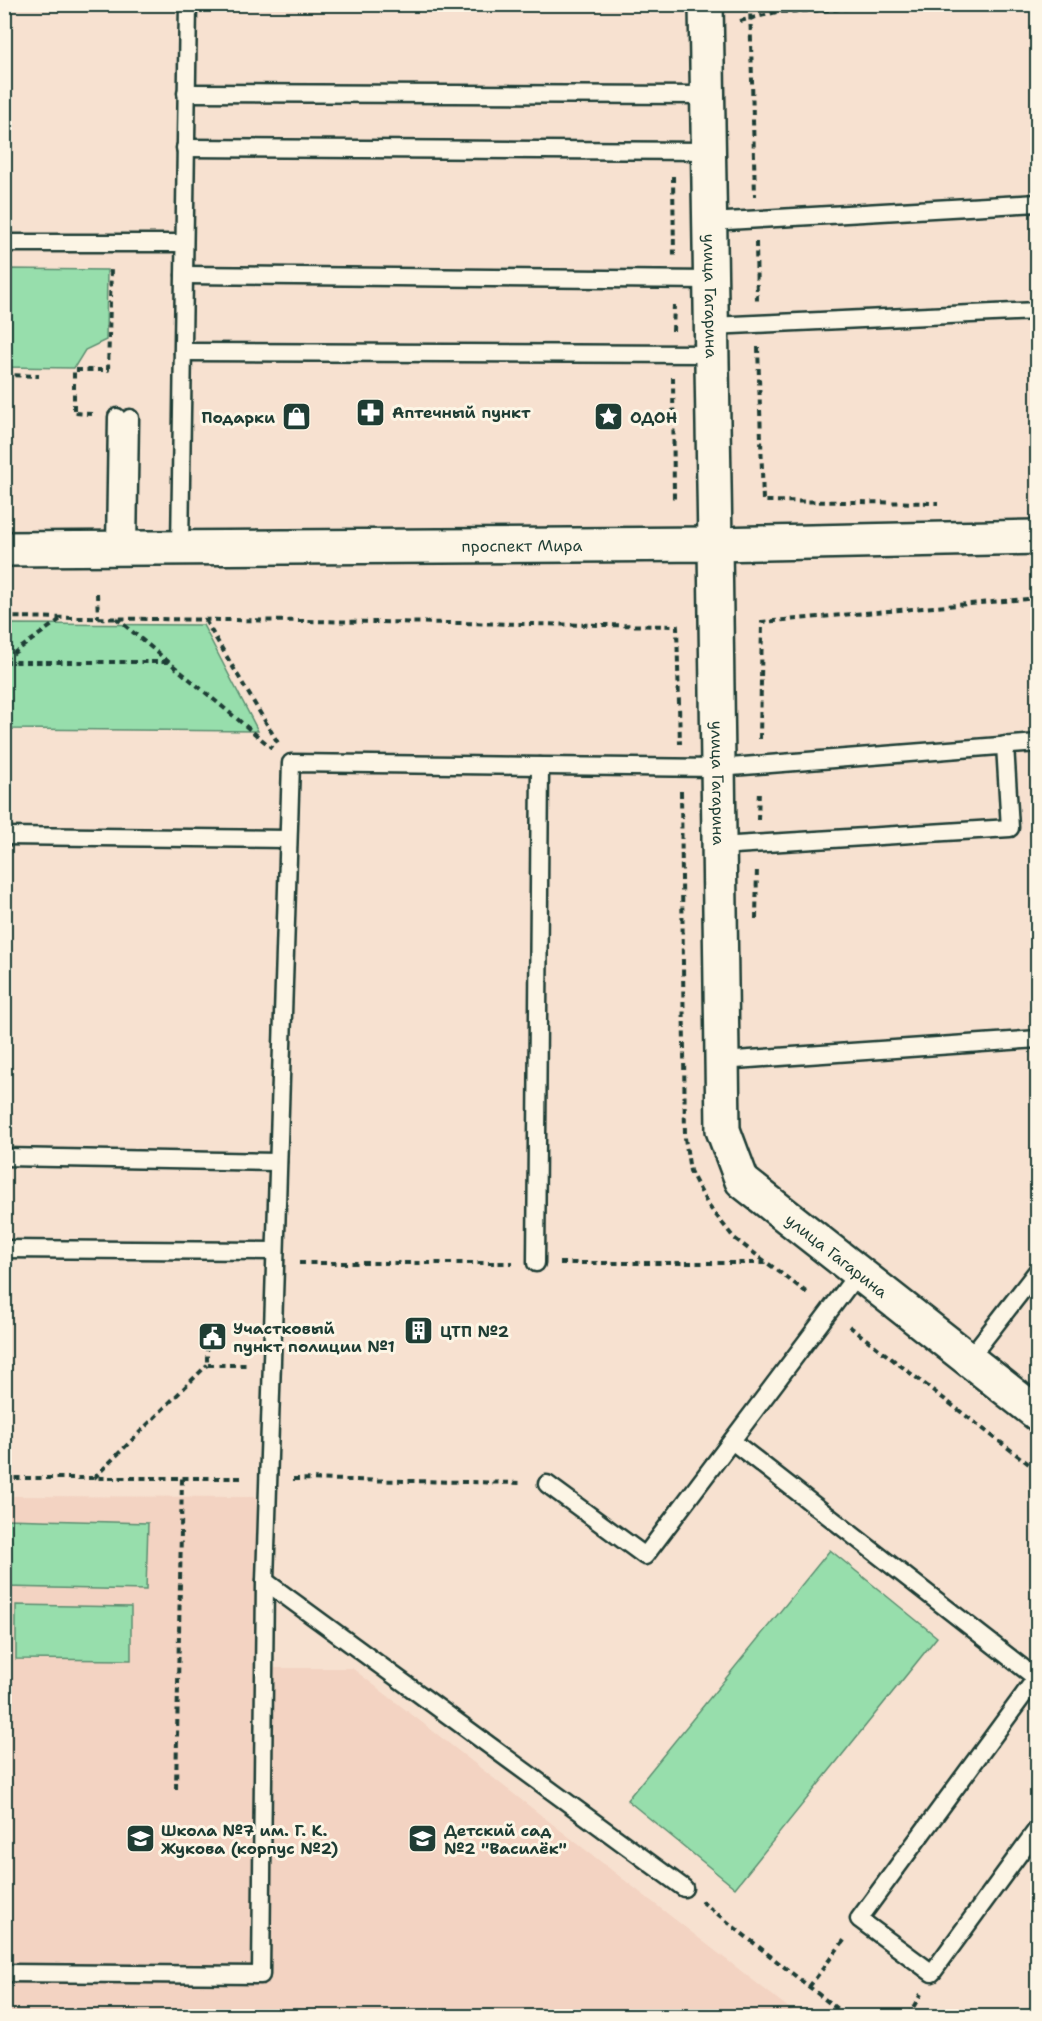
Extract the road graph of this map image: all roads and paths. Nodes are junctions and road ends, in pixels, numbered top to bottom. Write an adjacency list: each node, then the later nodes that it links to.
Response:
1 (188, 4): 6 (lane)
2 (750, 4): 5 (path)
3 (888, 4): 5 (path)
4 (706, 18): 5 (path); 7 (street, улица Гагарина)
5 (751, 18): 12 (path)
6 (186, 93): 7 (lane); 8 (lane)
7 (707, 95): 10 (street, улица Гагарина)
8 (185, 148): 9 (lane); 16 (lane)
9 (672, 151): 10 (lane); 18 (path)
10 (708, 151): 13 (street, улица Гагарина)
11 (1038, 203): 12 (lane)
12 (755, 219): 13 (lane); 21 (path)
13 (709, 222): 19 (street, улица Гагарина)
14 (4, 243): 15 (lane)
15 (112, 243): 16 (lane); 27 (path)
16 (184, 243): 17 (lane)
17 (184, 275): 18 (lane); 23 (lane)
18 (674, 280): 19 (lane); 24 (path)
19 (710, 280): 22 (street, улица Гагарина)
20 (1038, 311): 21 (lane)
21 (757, 324): 22 (lane); 30 (path)
22 (711, 340): 24 (lane); 32 (street, улица Гагарина)
23 (183, 351): 24 (lane); 34 (lane)
24 (673, 354): 29 (path)
25 (4, 375): 26 (path)
26 (39, 376)
27 (98, 414)
28 (124, 417): 33 (lane)
29 (674, 499)
30 (942, 503)
31 (1038, 537): 32 (street, проспект Мира)
32 (715, 544): 34 (street, проспект Мира); 51 (street, улица Гагарина)
33 (122, 548): 34 (street, проспект Мира); 35 (street, проспект Мира)
34 (180, 548)
35 (4, 549)
36 (97, 593): 40 (path)
37 (1038, 598): 49 (path)
38 (4, 617): 39 (path)
39 (62, 618): 40 (path); 44 (path)
40 (98, 618): 41 (path)
41 (116, 618): 42 (path); 45 (path)
42 (205, 620): 43 (path); 48 (path)
43 (677, 626)
44 (4, 661): 45 (path)
45 (168, 662): 48 (path)
46 (1038, 743): 47 (lane)
47 (1005, 745): 49 (lane); 54 (lane)
48 (291, 764): 50 (lane); 53 (lane)
49 (759, 765): 51 (lane); 54 (path)
50 (540, 766): 51 (lane); 63 (lane)
51 (718, 768): 55 (street, улица Гагарина)
52 (4, 836): 53 (lane)
53 (288, 839): 60 (lane)
54 (758, 843): 55 (lane); 56 (path)
55 (719, 846): 58 (street, улица Гагарина)
56 (756, 927)
57 (1038, 1039): 58 (lane)
58 (721, 1060): 65 (street, улица Гагарина)
59 (4, 1157): 60 (lane)
60 (278, 1162): 62 (lane)
61 (4, 1249): 62 (lane)
62 (275, 1257): 63 (path); 70 (lane)
63 (536, 1263): 66 (path)
64 (1038, 1270): 68 (lane)
65 (858, 1273): 66 (lane); 68 (street, улица Гагарина)
66 (830, 1311): 72 (lane); 73 (path)
67 (207, 1345): 69 (path)
68 (968, 1360): 71 (street, улица Гагарина)
69 (207, 1365): 70 (path); 75 (path)
70 (272, 1365): 77 (lane)
71 (1038, 1414)
72 (732, 1441): 78 (lane); 80 (lane)
73 (1038, 1471)
74 (4, 1478): 75 (path)
75 (94, 1478): 76 (path)
76 (182, 1478): 77 (path); 81 (path)
77 (268, 1479): 78 (path); 79 (lane)
78 (547, 1484)
79 (265, 1581): 83 (lane); 85 (lane)
80 (1037, 1678): 84 (lane)
81 (176, 1789)
82 (1038, 1828): 84 (lane)
83 (684, 1888): 86 (path)
84 (860, 1919): 86 (path)
85 (4, 1973)
86 (809, 1987): 87 (path)
87 (846, 2016)

